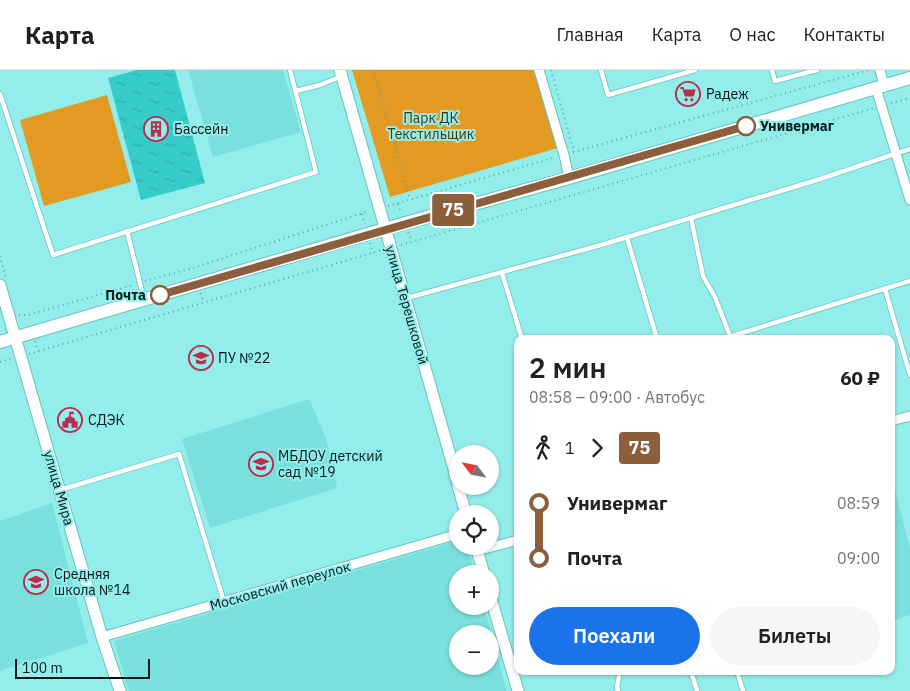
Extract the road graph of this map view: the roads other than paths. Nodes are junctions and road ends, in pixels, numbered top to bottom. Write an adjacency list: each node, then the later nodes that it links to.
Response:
1 (290, 70): 11 (lane)
2 (540, 70): 15 (street)
3 (600, 70): 4 (lane)
4 (695, 70)
5 (772, 70): 6 (lane)
6 (817, 70)
7 (880, 70): 10 (street)
8 (341, 73): 11 (lane); 18 (street, улица Терешковой)
9 (910, 78): 10 (main road)
10 (880, 87): 14 (street); 15 (main road)
11 (296, 92): 19 (lane)
12 (0, 94): 19 (lane)
13 (910, 149): 14 (lane)
14 (896, 154): 16 (street); 17 (lane)
15 (569, 178): 18 (main road)
16 (910, 200)
17 (690, 218): 20 (lane); 29 (lane)
18 (386, 229): 25 (street, улица Терешковой); 26 (main road)
19 (127, 231): 26 (lane)
20 (626, 238): 21 (lane); 28 (lane)
21 (502, 273): 25 (lane); 27 (lane)
22 (910, 281): 24 (lane)
23 (0, 285): 31 (street, улица Мира)
24 (885, 289): 30 (lane); 33 (lane)
25 (406, 299): 36 (street, улица Терешковой)
26 (145, 300): 31 (main road)
27 (521, 335)
28 (656, 335)
29 (730, 335)
30 (733, 335)
31 (16, 338): 32 (main road); 37 (street, улица Мира)
32 (0, 342)
33 (910, 375)
34 (910, 416): 35 (street)
35 (895, 420)
36 (449, 453)
37 (59, 490): 41 (lane); 43 (street, улица Мира)
38 (449, 537): 41 (street, Московский переулок)
39 (514, 541): 40 (street)
40 (499, 544)
41 (224, 602): 43 (street, Московский переулок)
42 (496, 615): 48 (street)
43 (102, 637): 47 (street, улица Мира)
44 (619, 675): 49 (lane)
45 (692, 675): 50 (lane)
46 (738, 675): 51 (lane)
47 (120, 691)
48 (518, 691)
49 (618, 691)
50 (697, 691)
51 (743, 691)

